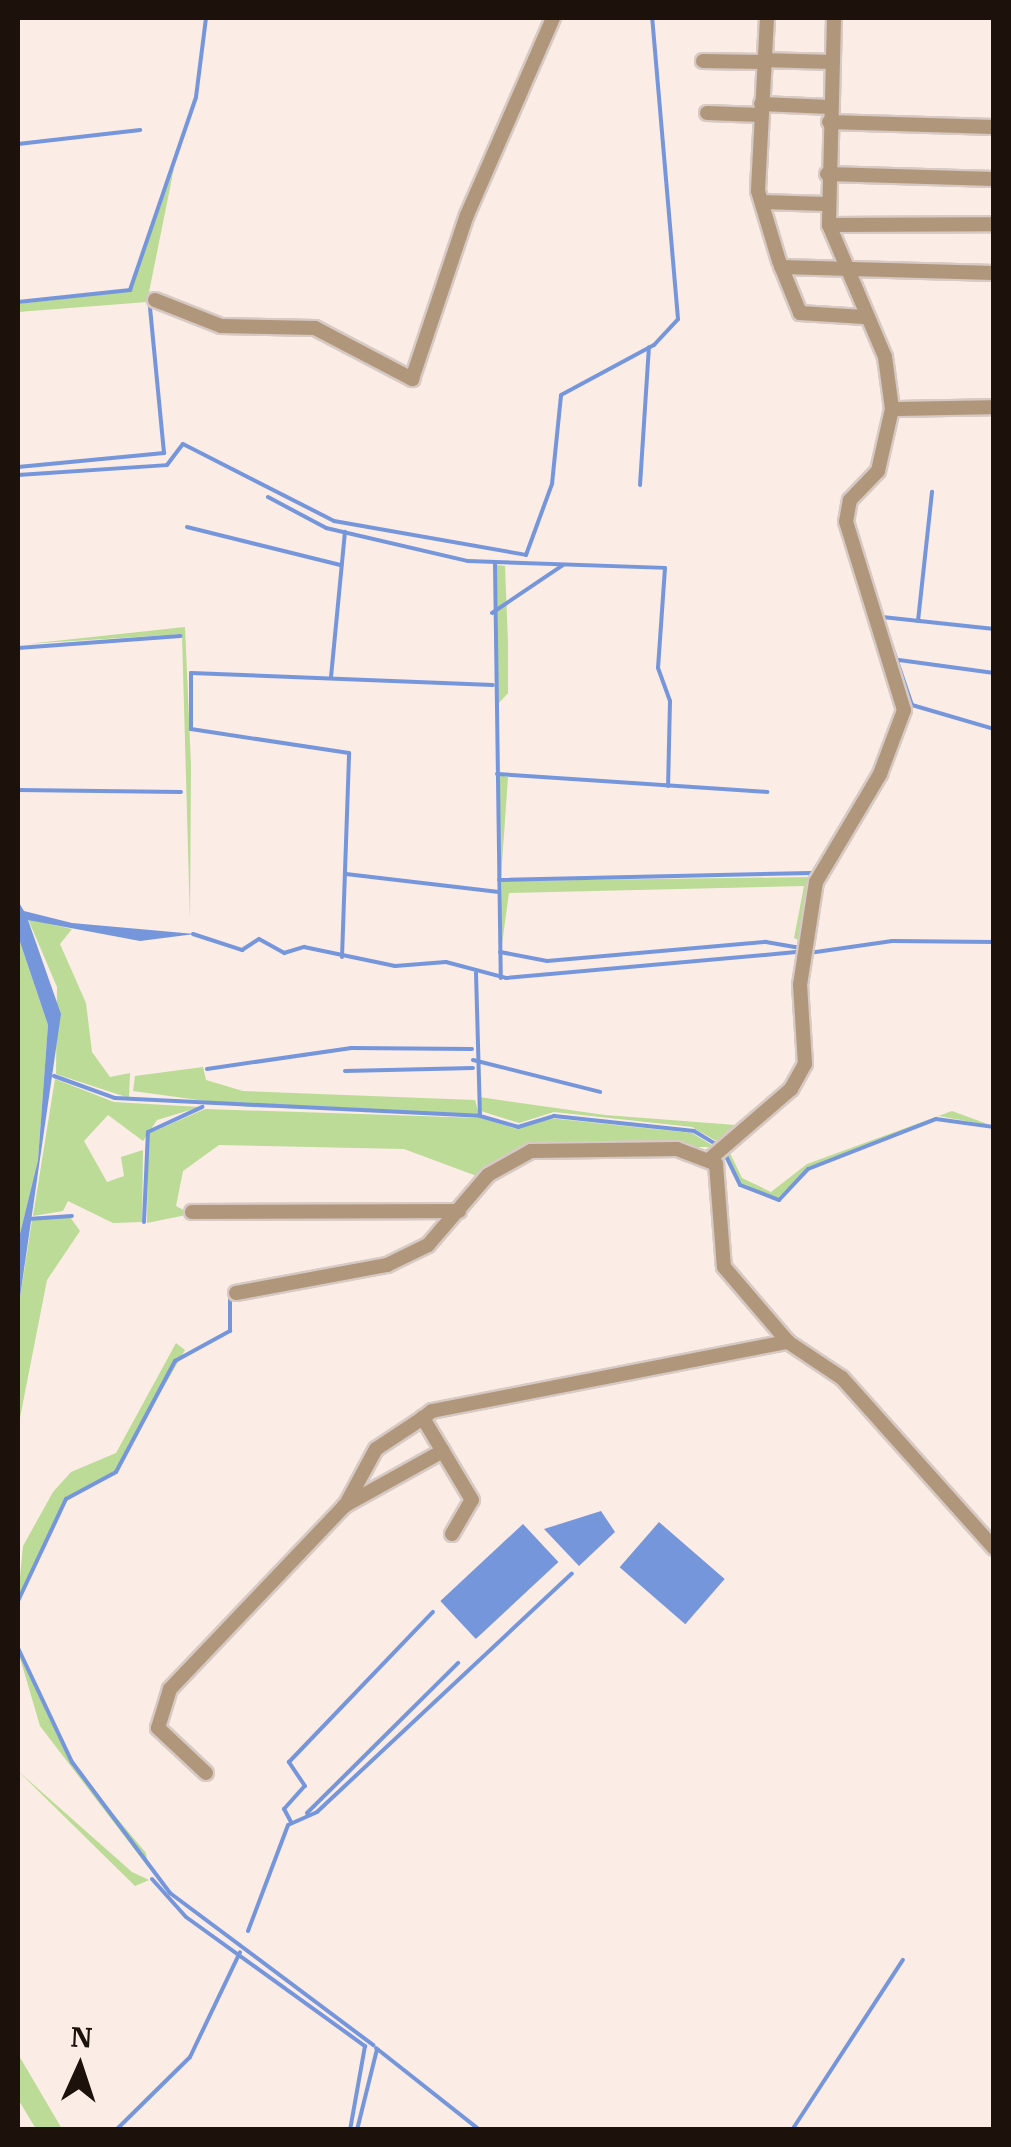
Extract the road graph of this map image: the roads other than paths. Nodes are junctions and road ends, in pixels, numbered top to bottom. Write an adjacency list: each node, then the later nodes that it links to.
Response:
1 (553, 18): 20 (street)
2 (767, 18): 5 (street)
3 (834, 18): 6 (street)
4 (703, 61): 5 (street)
5 (762, 61): 6 (street); 7 (street)
6 (832, 62): 9 (street)
7 (761, 109): 8 (street); 9 (street); 13 (street)
8 (707, 112)
9 (829, 115): 10 (street); 11 (street)
10 (994, 127)
11 (827, 174): 12 (street); 14 (street)
12 (994, 178)
13 (762, 202): 14 (street); 17 (street)
14 (826, 204): 16 (street)
15 (994, 224): 16 (street)
16 (829, 225): 18 (street)
17 (781, 268): 18 (street); 21 (street)
18 (840, 269): 19 (street); 21 (street)
19 (994, 273)
20 (156, 300)
21 (864, 317): 23 (street)
22 (994, 407): 23 (street)
23 (892, 409): 24 (street)
24 (711, 1158): 25 (street); 28 (street)
25 (459, 1211): 26 (street); 27 (street)
26 (192, 1212)
27 (236, 1293)
28 (788, 1342): 29 (street); 33 (street)
29 (423, 1418): 30 (street); 31 (street)
30 (444, 1451): 31 (street); 32 (street)
31 (344, 1506): 34 (street)
32 (452, 1534)
33 (994, 1548)
34 (206, 1773)

